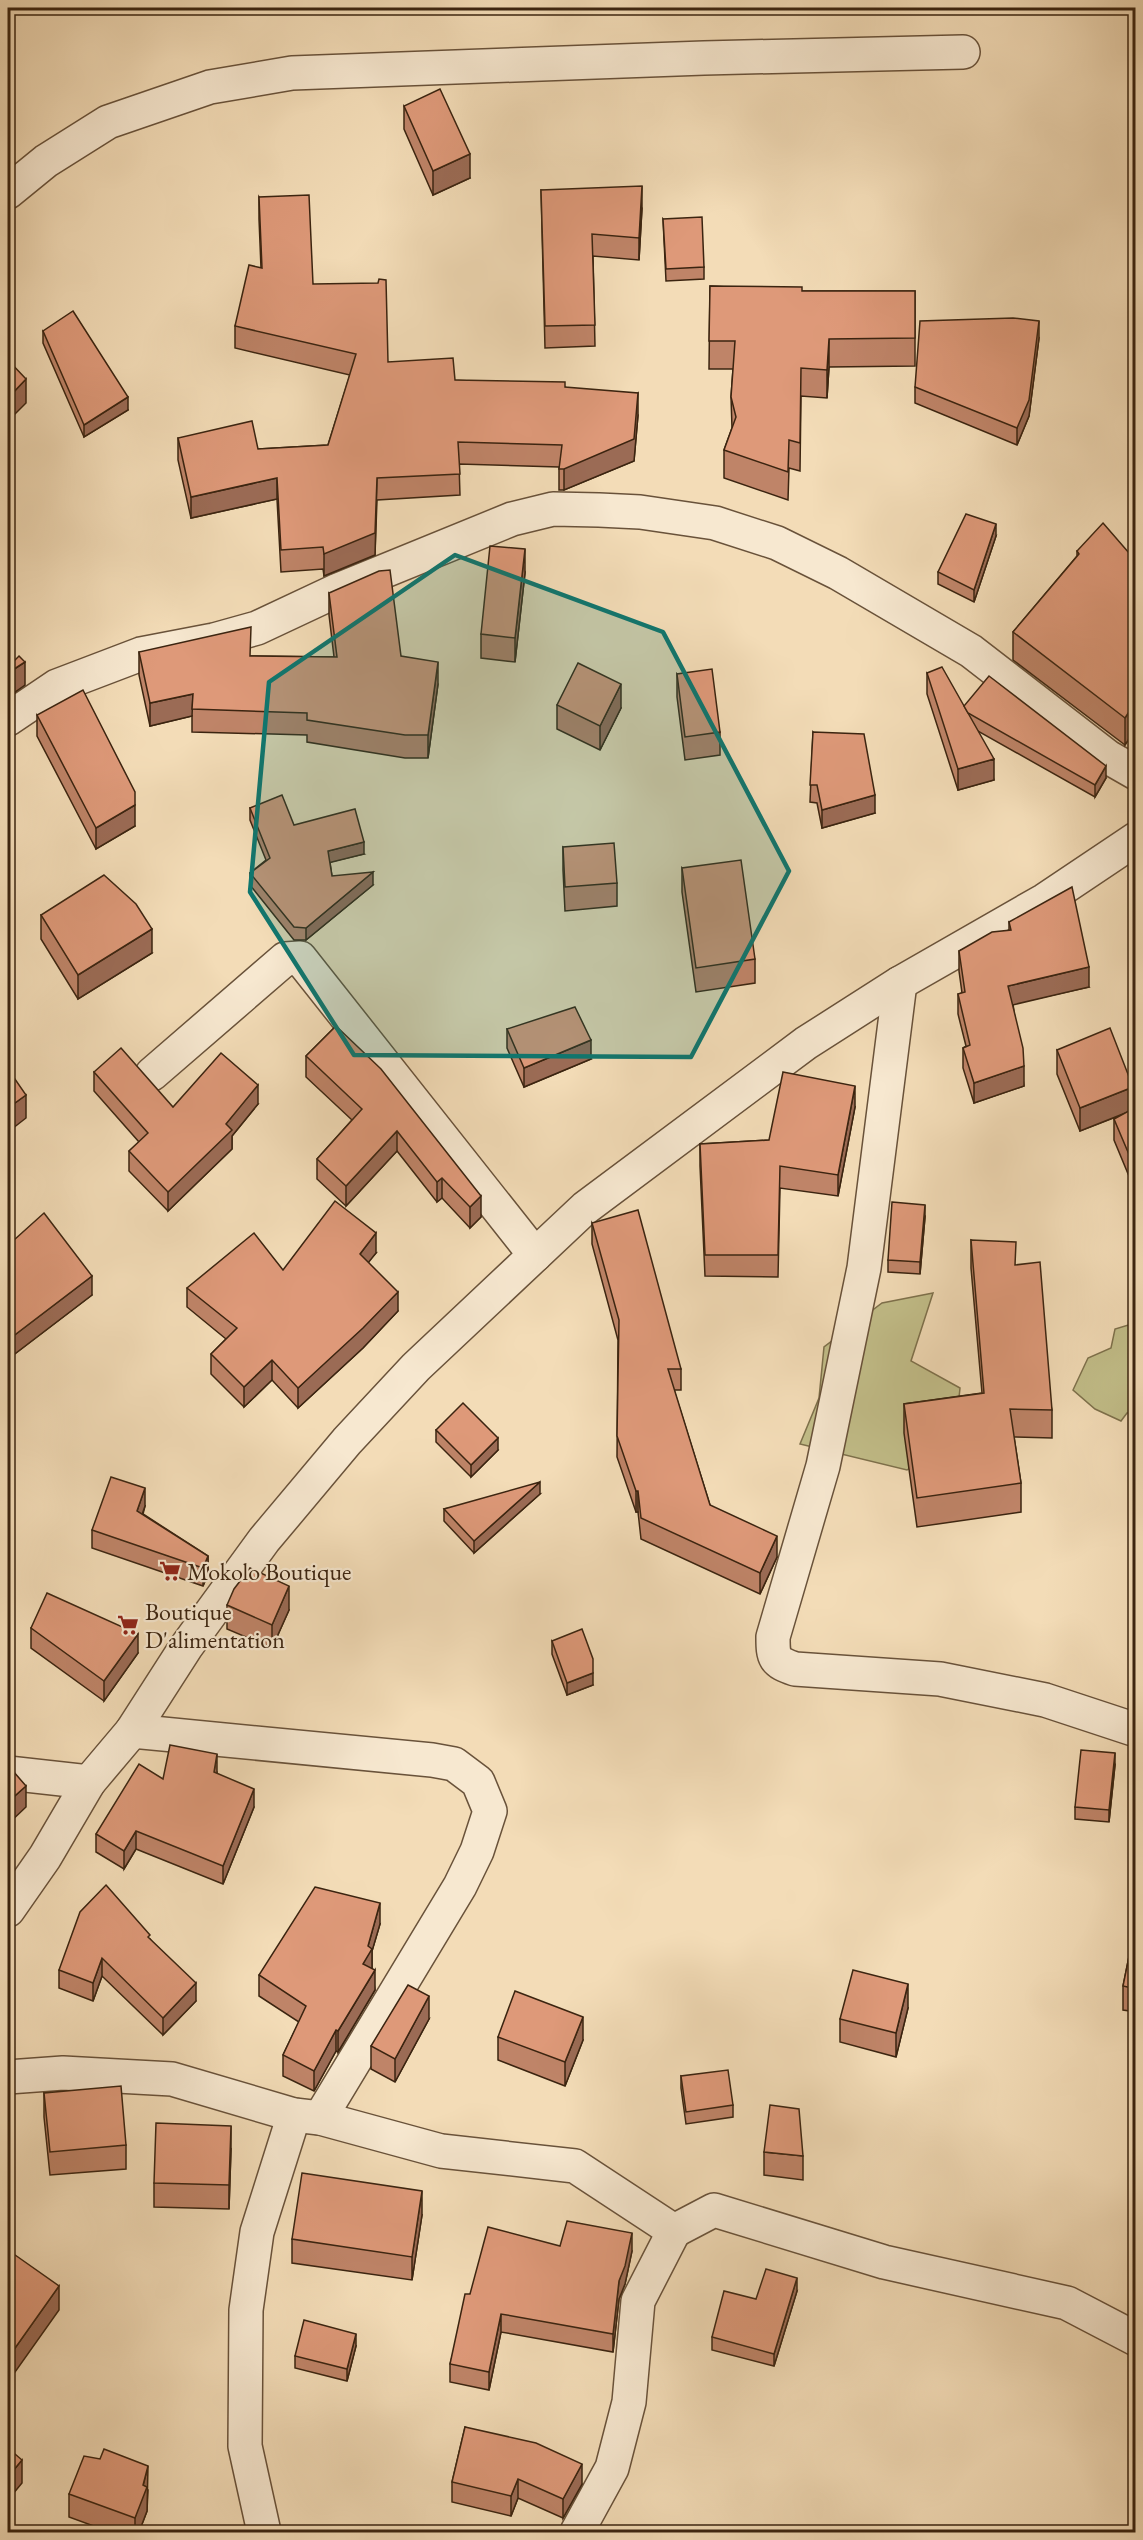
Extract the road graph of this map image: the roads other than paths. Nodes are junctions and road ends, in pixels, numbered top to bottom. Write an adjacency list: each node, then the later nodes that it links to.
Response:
1 (963, 52): 2 (street)
2 (8, 192)
3 (8, 719): 4 (street)
4 (1136, 773)
5 (1136, 839): 6 (street)
6 (900, 983): 8 (street); 9 (street)
7 (152, 1074): 8 (street)
8 (535, 1255): 10 (street)
9 (1136, 1730)
10 (132, 1731): 12 (street); 17 (street)
11 (8, 1773): 12 (street)
12 (89, 1782): 13 (street)
13 (45, 1857): 14 (street); 15 (street)
14 (8, 1870)
15 (8, 1910)
16 (8, 2077): 17 (street)
17 (307, 2116): 18 (street); 20 (street)
18 (674, 2231): 19 (street); 21 (street)
19 (1136, 2339)
20 (264, 2532)
21 (577, 2532)

